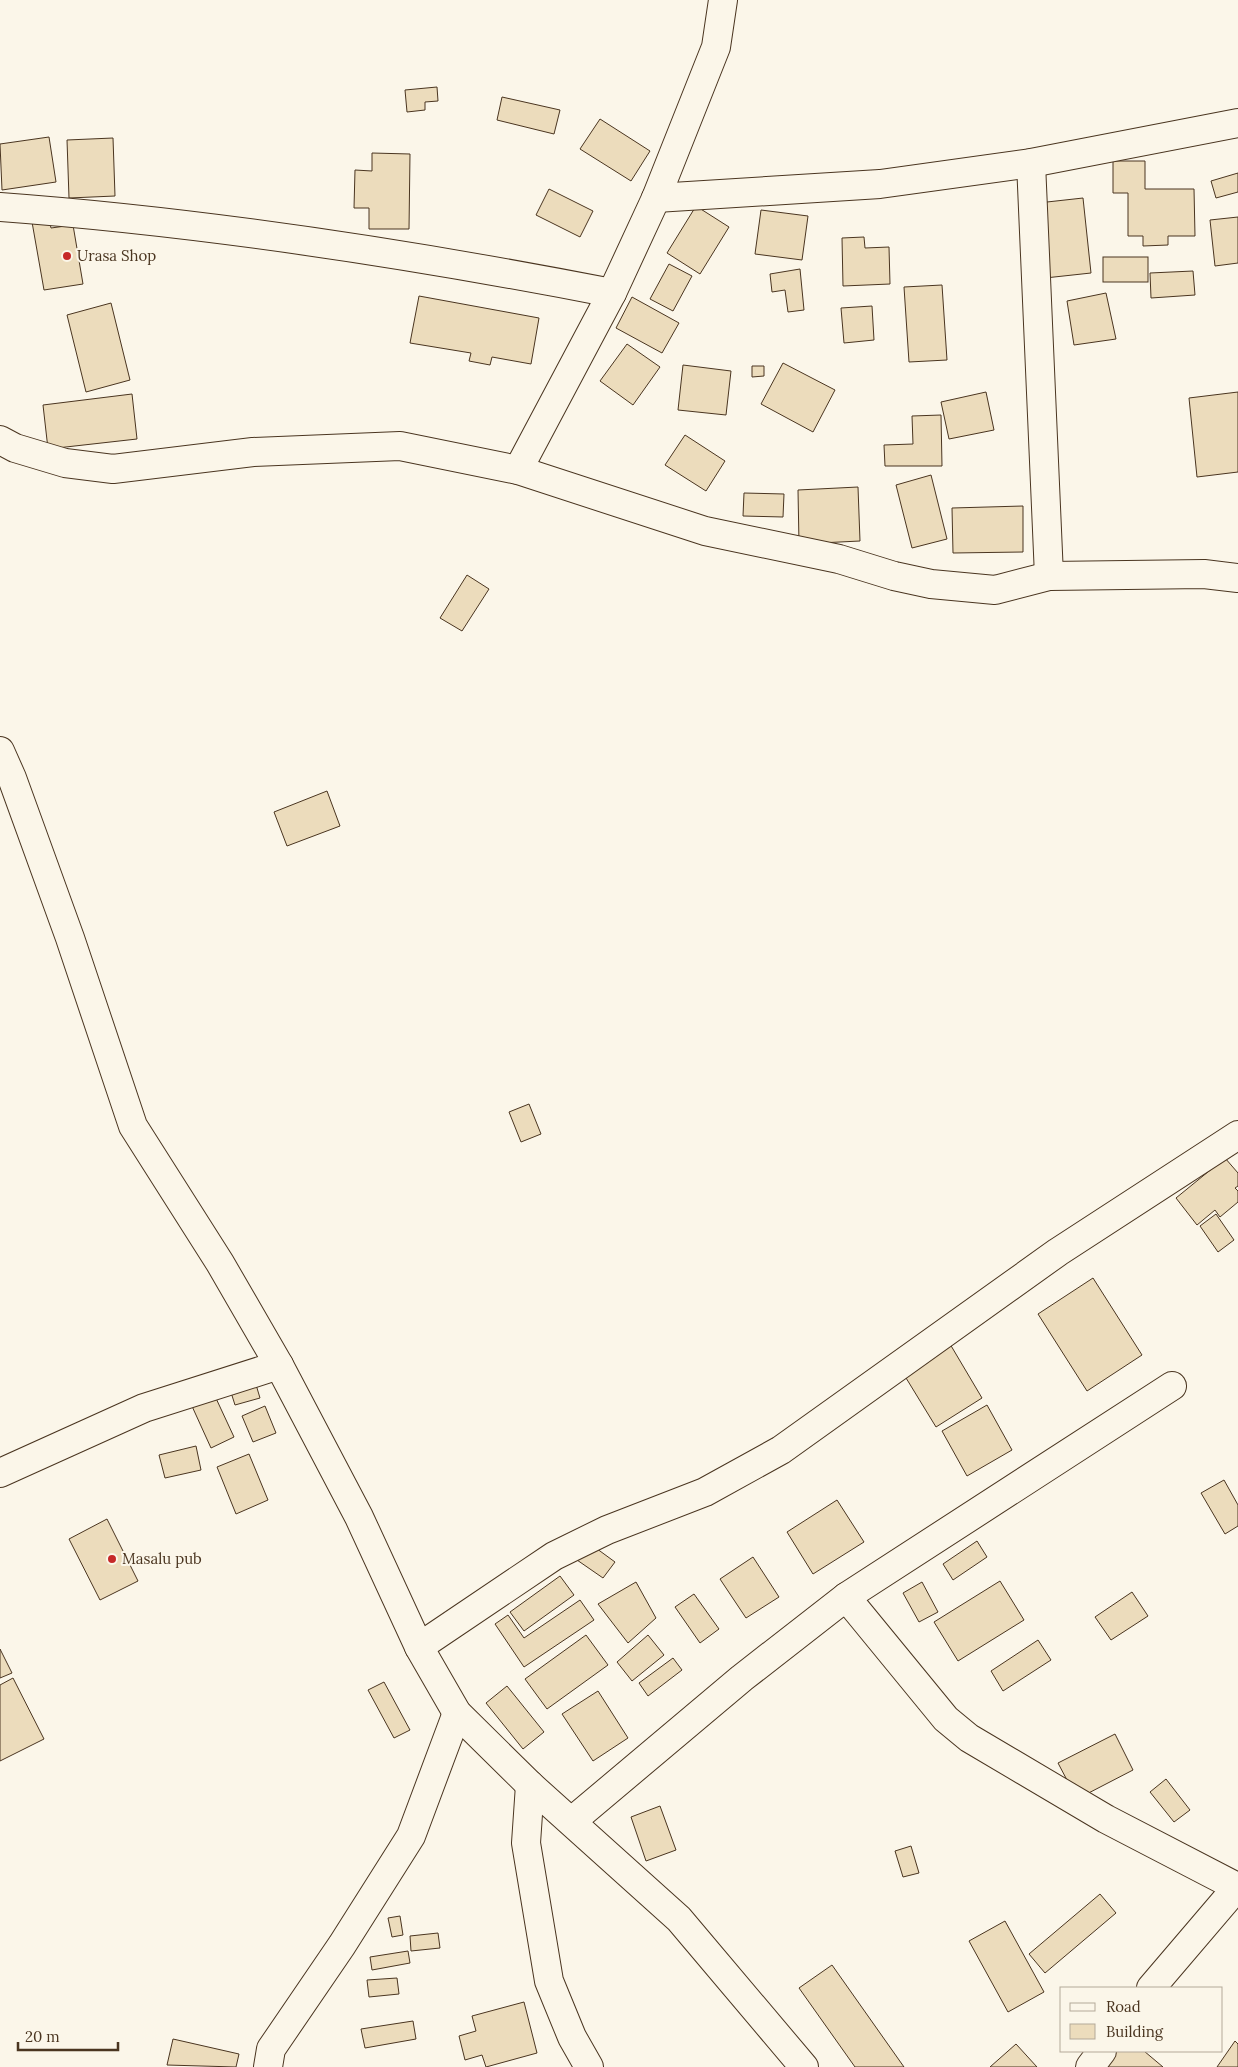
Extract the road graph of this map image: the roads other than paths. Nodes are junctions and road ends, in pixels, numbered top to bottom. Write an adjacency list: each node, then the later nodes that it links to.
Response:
1 (724, 0): 4 (street)
2 (1238, 123): 3 (street)
3 (1031, 163): 4 (street); 9 (street)
4 (656, 198): 6 (street)
5 (0, 207): 6 (street)
6 (612, 293): 8 (street)
7 (0, 440): 8 (street)
8 (518, 470): 9 (street)
9 (1049, 576): 10 (street)
10 (1238, 578)
11 (0, 751): 13 (street)
12 (1238, 1136): 17 (street)
13 (279, 1366): 15 (street); 17 (street)
14 (1172, 1386): 16 (street)
15 (0, 1473)
16 (846, 1597): 20 (street); 21 (street)
17 (419, 1647): 18 (street)
18 (457, 1713): 19 (street); 24 (street)
19 (530, 1785): 20 (street); 25 (street)
20 (572, 1821): 26 (street)
21 (1237, 1886): 22 (street)
22 (1152, 1987)
23 (1101, 2052): 27 (street)
24 (268, 2067)
25 (589, 2067)
26 (804, 2067)
27 (1090, 2067)

